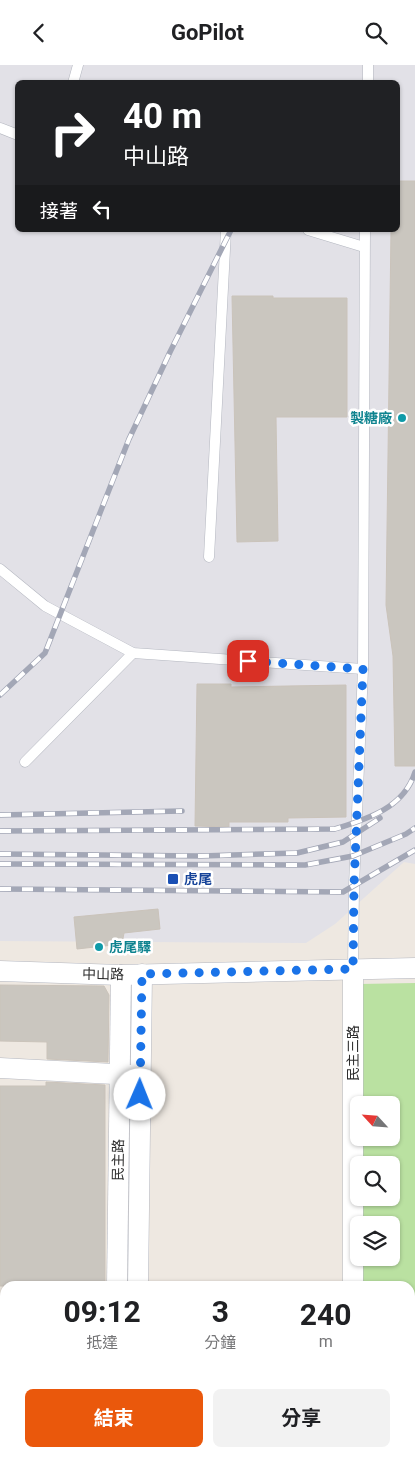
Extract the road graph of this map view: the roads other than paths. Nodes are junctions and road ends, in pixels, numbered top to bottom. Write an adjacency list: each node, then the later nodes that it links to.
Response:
1 (78, 65): 3 (lane)
2 (368, 65): 4 (lane)
3 (74, 80)
4 (368, 80)
5 (0, 128): 6 (lane)
6 (15, 134)
7 (226, 232): 11 (lane)
8 (315, 232): 10 (lane)
9 (365, 232): 10 (lane)
10 (364, 247): 14 (lane)
11 (209, 557)
12 (0, 569): 13 (lane)
13 (133, 653): 14 (lane); 15 (lane)
14 (363, 669): 16 (lane)
15 (26, 762)
16 (353, 969): 17 (street, 中山路); 19 (street, 中山路); 26 (street, 民主三路)
17 (415, 969)
18 (0, 971): 20 (street, 中山路)
19 (142, 974): 20 (street, 中山路); 23 (street)
20 (120, 975): 22 (street, 民主路)
21 (0, 1068): 22 (street)
22 (119, 1075): 23 (street); 24 (street, 民主路)
23 (140, 1075): 25 (street)
24 (117, 1281)
25 (138, 1281)
26 (353, 1281)

